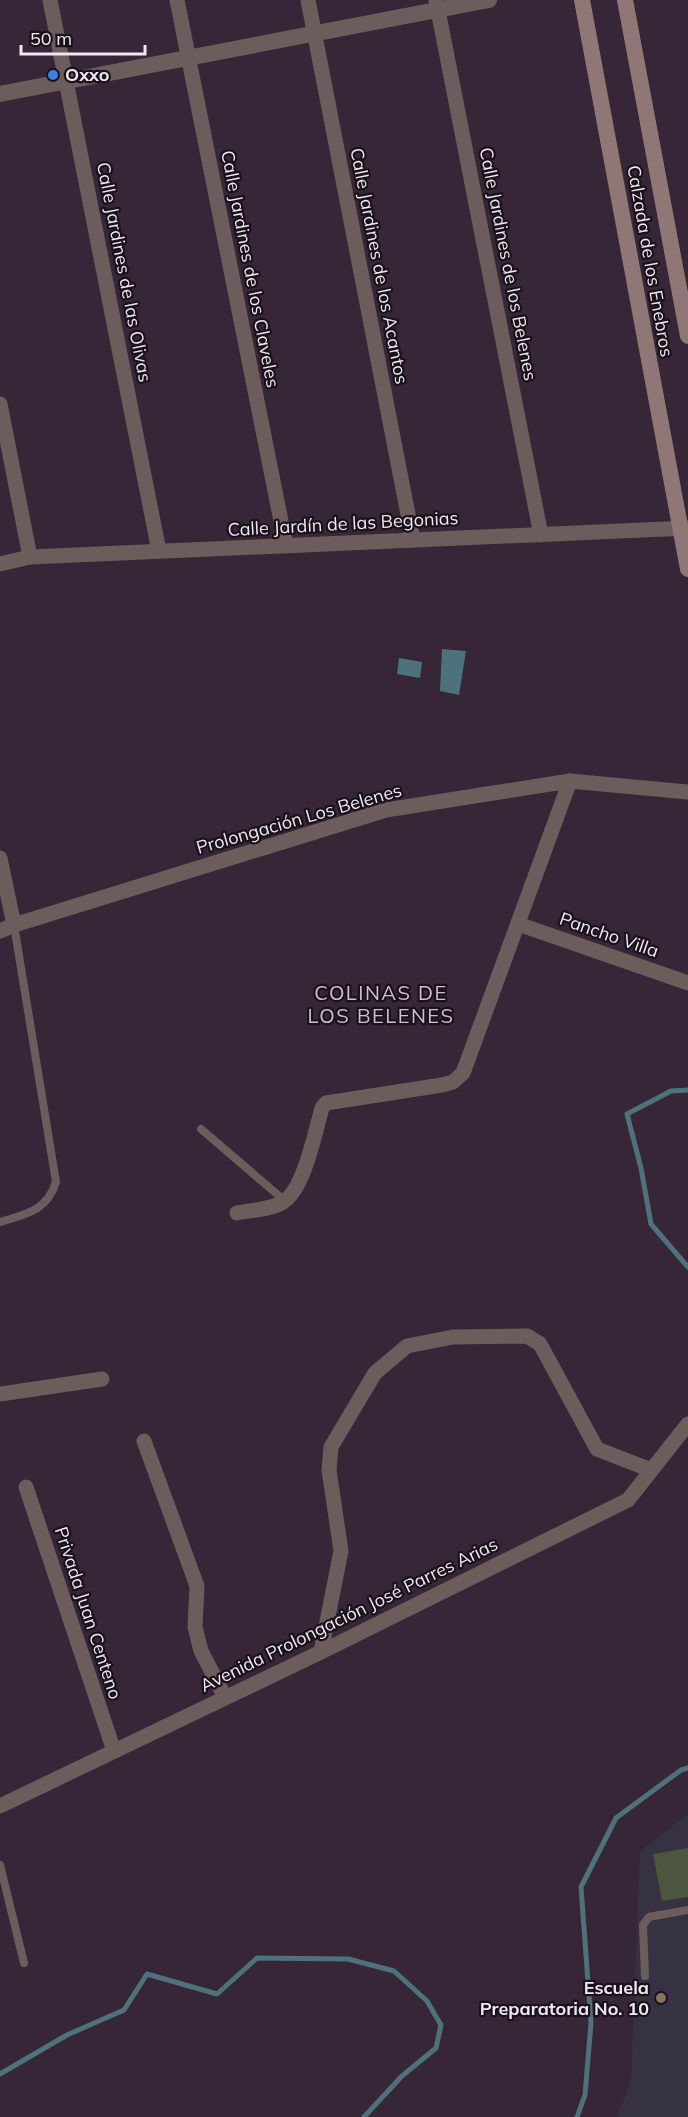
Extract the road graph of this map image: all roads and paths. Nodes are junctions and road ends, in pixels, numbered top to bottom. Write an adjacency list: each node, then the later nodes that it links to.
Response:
1 (50, 0): 10 (street, Calle Jardines de las Olivas)
2 (177, 0): 9 (street, Calle Jardines de los Claveles)
3 (308, 0): 8 (street, Calle Jardines de los Acantos)
4 (489, 0): 7 (street)
5 (582, 0): 14 (main road, Calzada de los Enebros)
6 (625, 0): 12 (main road, Calzada de los Enebros)
7 (437, 5): 8 (street); 15 (street, Calle Jardines de los Belenes)
8 (314, 34): 9 (street); 16 (street, Calle Jardines de los Acantos)
9 (188, 58): 10 (street); 17 (street, Calle Jardines de los Claveles)
10 (66, 81): 11 (street); 18 (street, Calle Jardines de las Olivas)
11 (0, 94)
12 (688, 336)
13 (0, 404): 19 (street)
14 (684, 528): 15 (street, Calle Jardín de las Begonias); 21 (main road, Calzada de los Enebros)
15 (541, 535): 16 (street, Calle Jardín de las Begonias)
16 (413, 540): 17 (street, Calle Jardín de las Begonias)
17 (286, 546): 18 (street, Calle Jardín de las Begonias)
18 (159, 551): 19 (street, Calle Jardín de las Begonias)
19 (30, 557): 20 (street, Calle Jardín de las Begonias)
20 (0, 564)
21 (688, 569)
22 (570, 781): 23 (street, Prolongación Los Belenes); 25 (street); 26 (street, Prolongación Los Belenes)
23 (688, 792)
24 (0, 858): 26 (street)
25 (518, 924): 27 (street, Pancho Villa); 29 (street)
26 (7, 928): 31 (lane)
27 (688, 983)
28 (201, 1129): 29 (lane)
29 (285, 1201): 30 (street)
30 (237, 1213)
31 (0, 1222)
32 (102, 1379): 33 (street)
33 (0, 1394)
34 (688, 1424): 36 (street, Avenida Prolongación José Parres Arias)
35 (144, 1441): 39 (street)
36 (651, 1470): 38 (street, Avenida Prolongación José Parres Arias); 38 (street)
37 (26, 1488): 40 (street, Privada Juan Centeno)
38 (321, 1652): 39 (street, Avenida Prolongación José Parres Arias)
39 (225, 1697): 40 (street, Avenida Prolongación José Parres Arias)
40 (114, 1751): 41 (street, Avenida Prolongación José Parres Arias)
41 (0, 1806)
42 (0, 1865): 44 (lane)
43 (688, 1910): 45 (lane)
44 (24, 1963)
45 (645, 1976)

